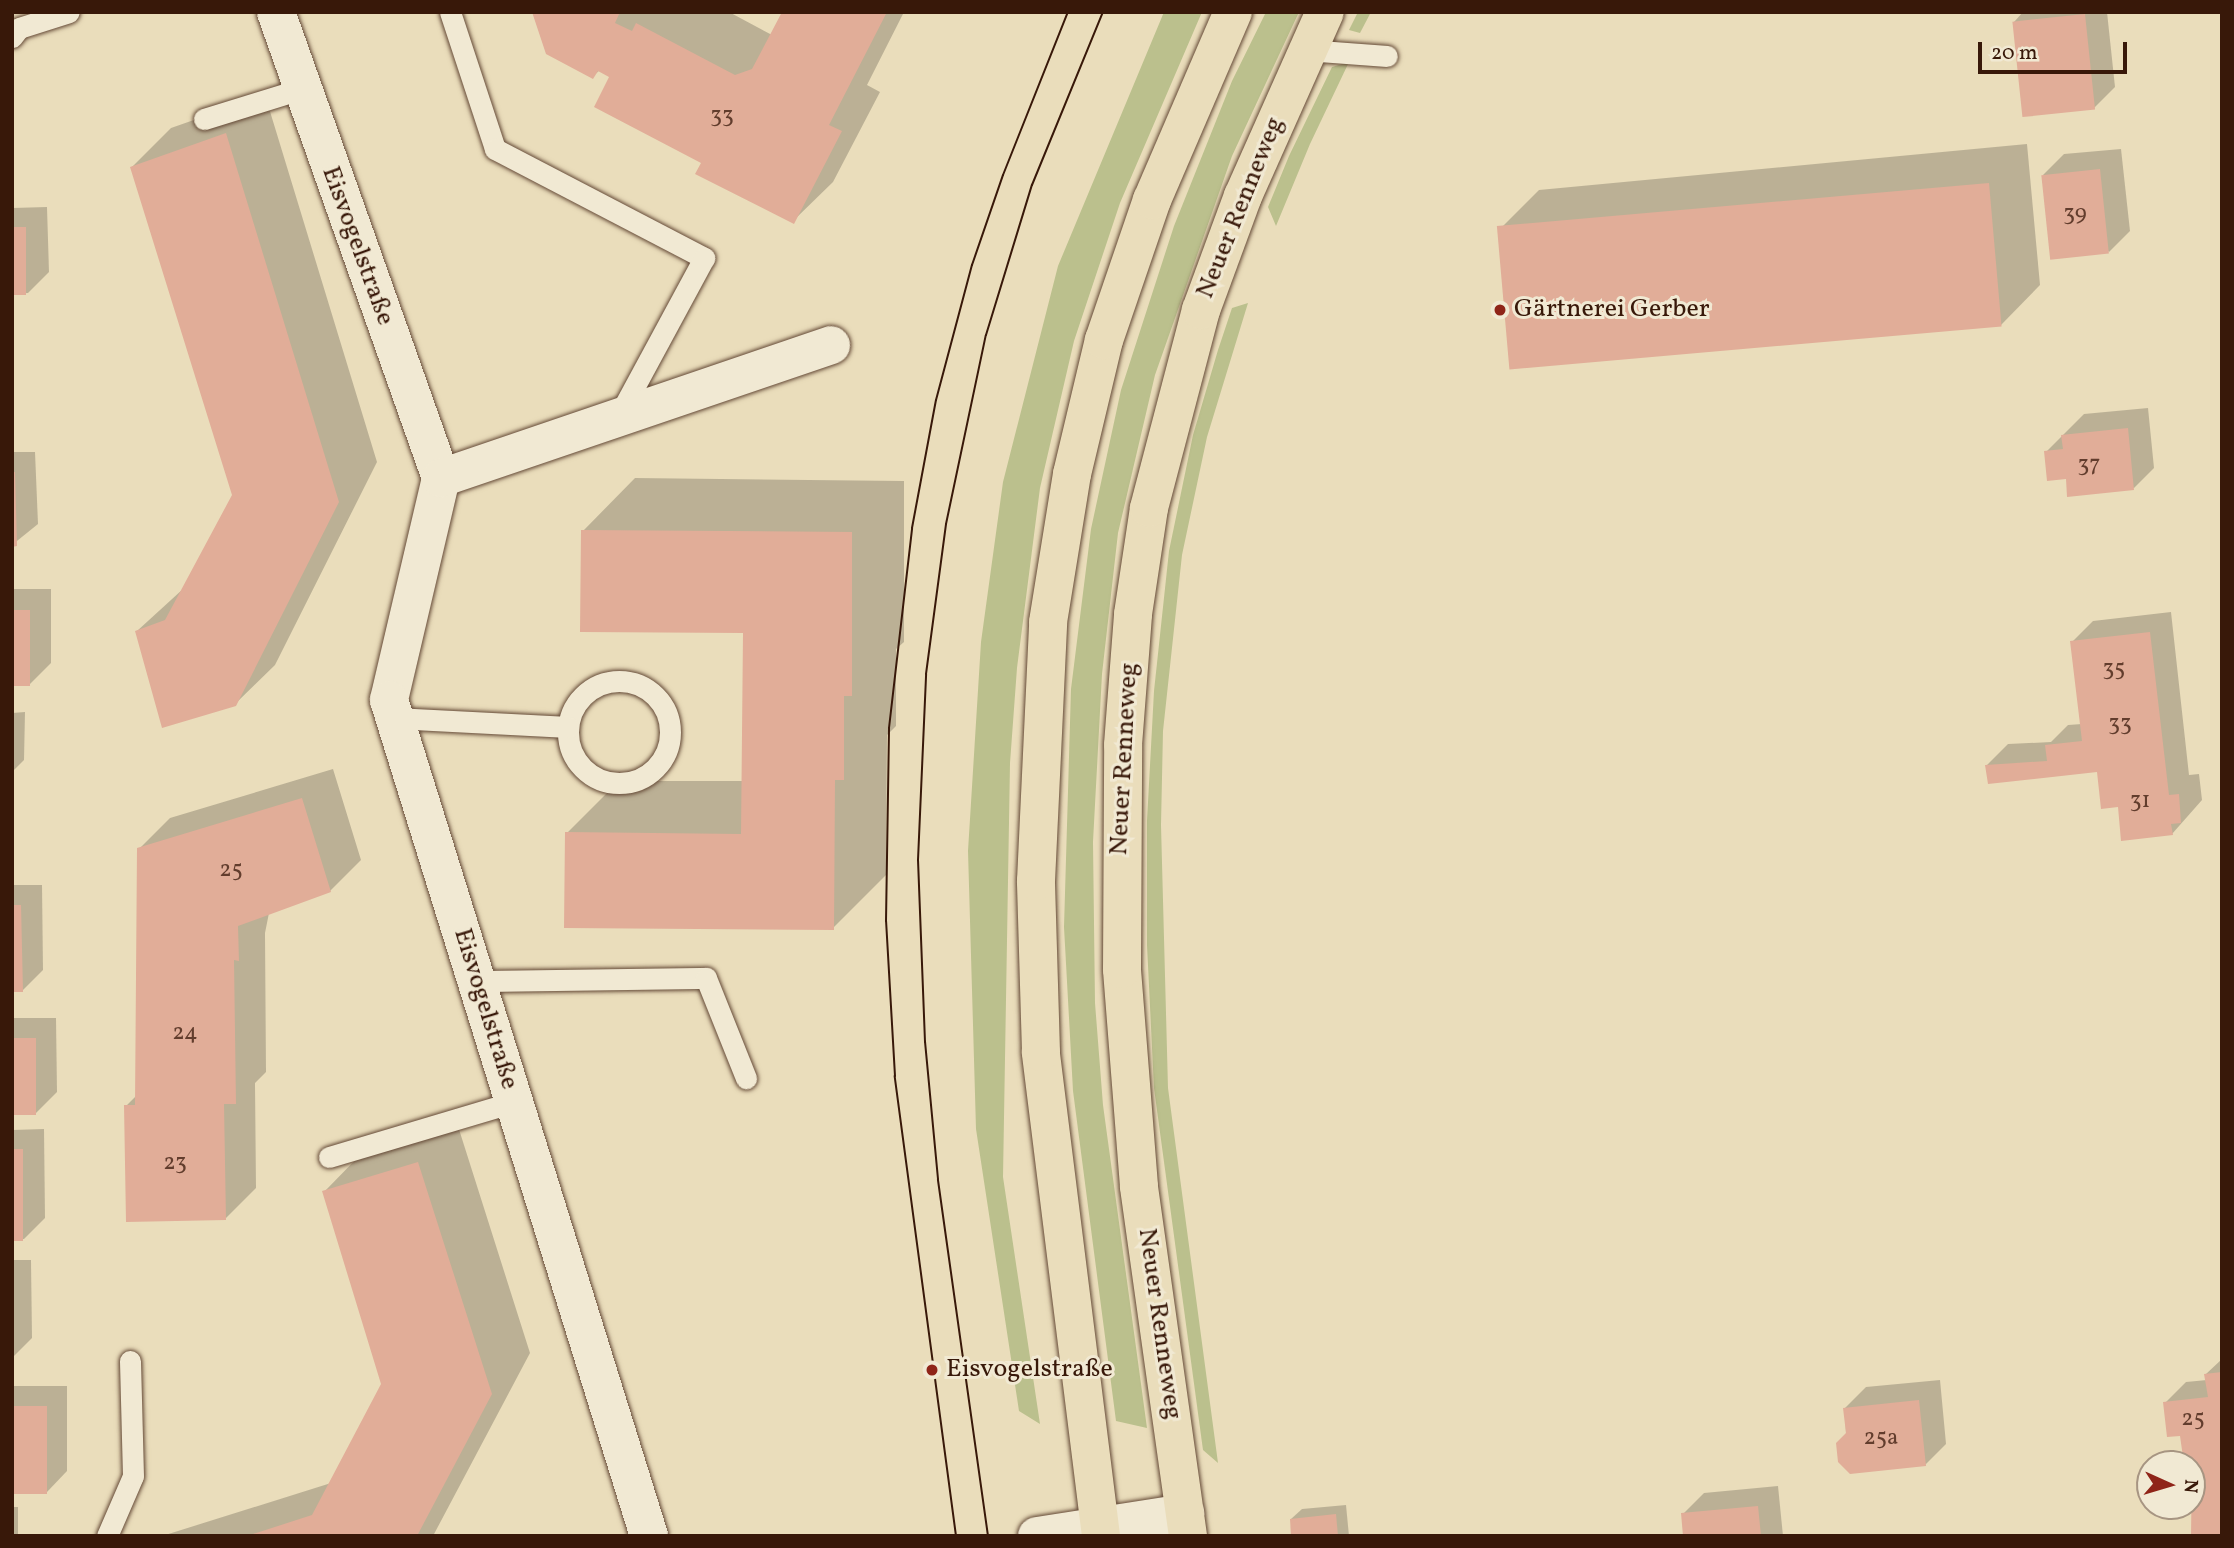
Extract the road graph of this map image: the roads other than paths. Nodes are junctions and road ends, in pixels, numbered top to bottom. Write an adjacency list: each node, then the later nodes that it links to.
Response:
1 (69, 12): 6 (lane)
2 (276, 12): 9 (street, Eisvogelstraße)
3 (450, 12): 12 (lane)
4 (1233, 12): 22 (main road)
5 (1325, 12): 7 (main road, Neuer Renneweg)
6 (12, 37)
7 (1306, 50): 8 (lane); 21 (main road, Neuer Renneweg)
8 (1387, 56)
9 (301, 89): 10 (lane); 13 (street, Eisvogelstraße)
10 (204, 119)
11 (831, 345): 12 (street)
12 (617, 419): 13 (street)
13 (441, 478): 14 (street, Eisvogelstraße)
14 (395, 718): 15 (lane); 16 (street, Eisvogelstraße)
15 (568, 727): 15 (lane)
16 (477, 981): 17 (lane); 18 (street, Eisvogelstraße)
17 (746, 1078)
18 (514, 1101): 19 (lane); 24 (street, Eisvogelstraße)
19 (329, 1157)
20 (130, 1361): 23 (lane)
21 (1186, 1525): 22 (street)
22 (1100, 1531): 25 (street)
23 (107, 1536)
24 (649, 1536)
25 (1037, 1536)

